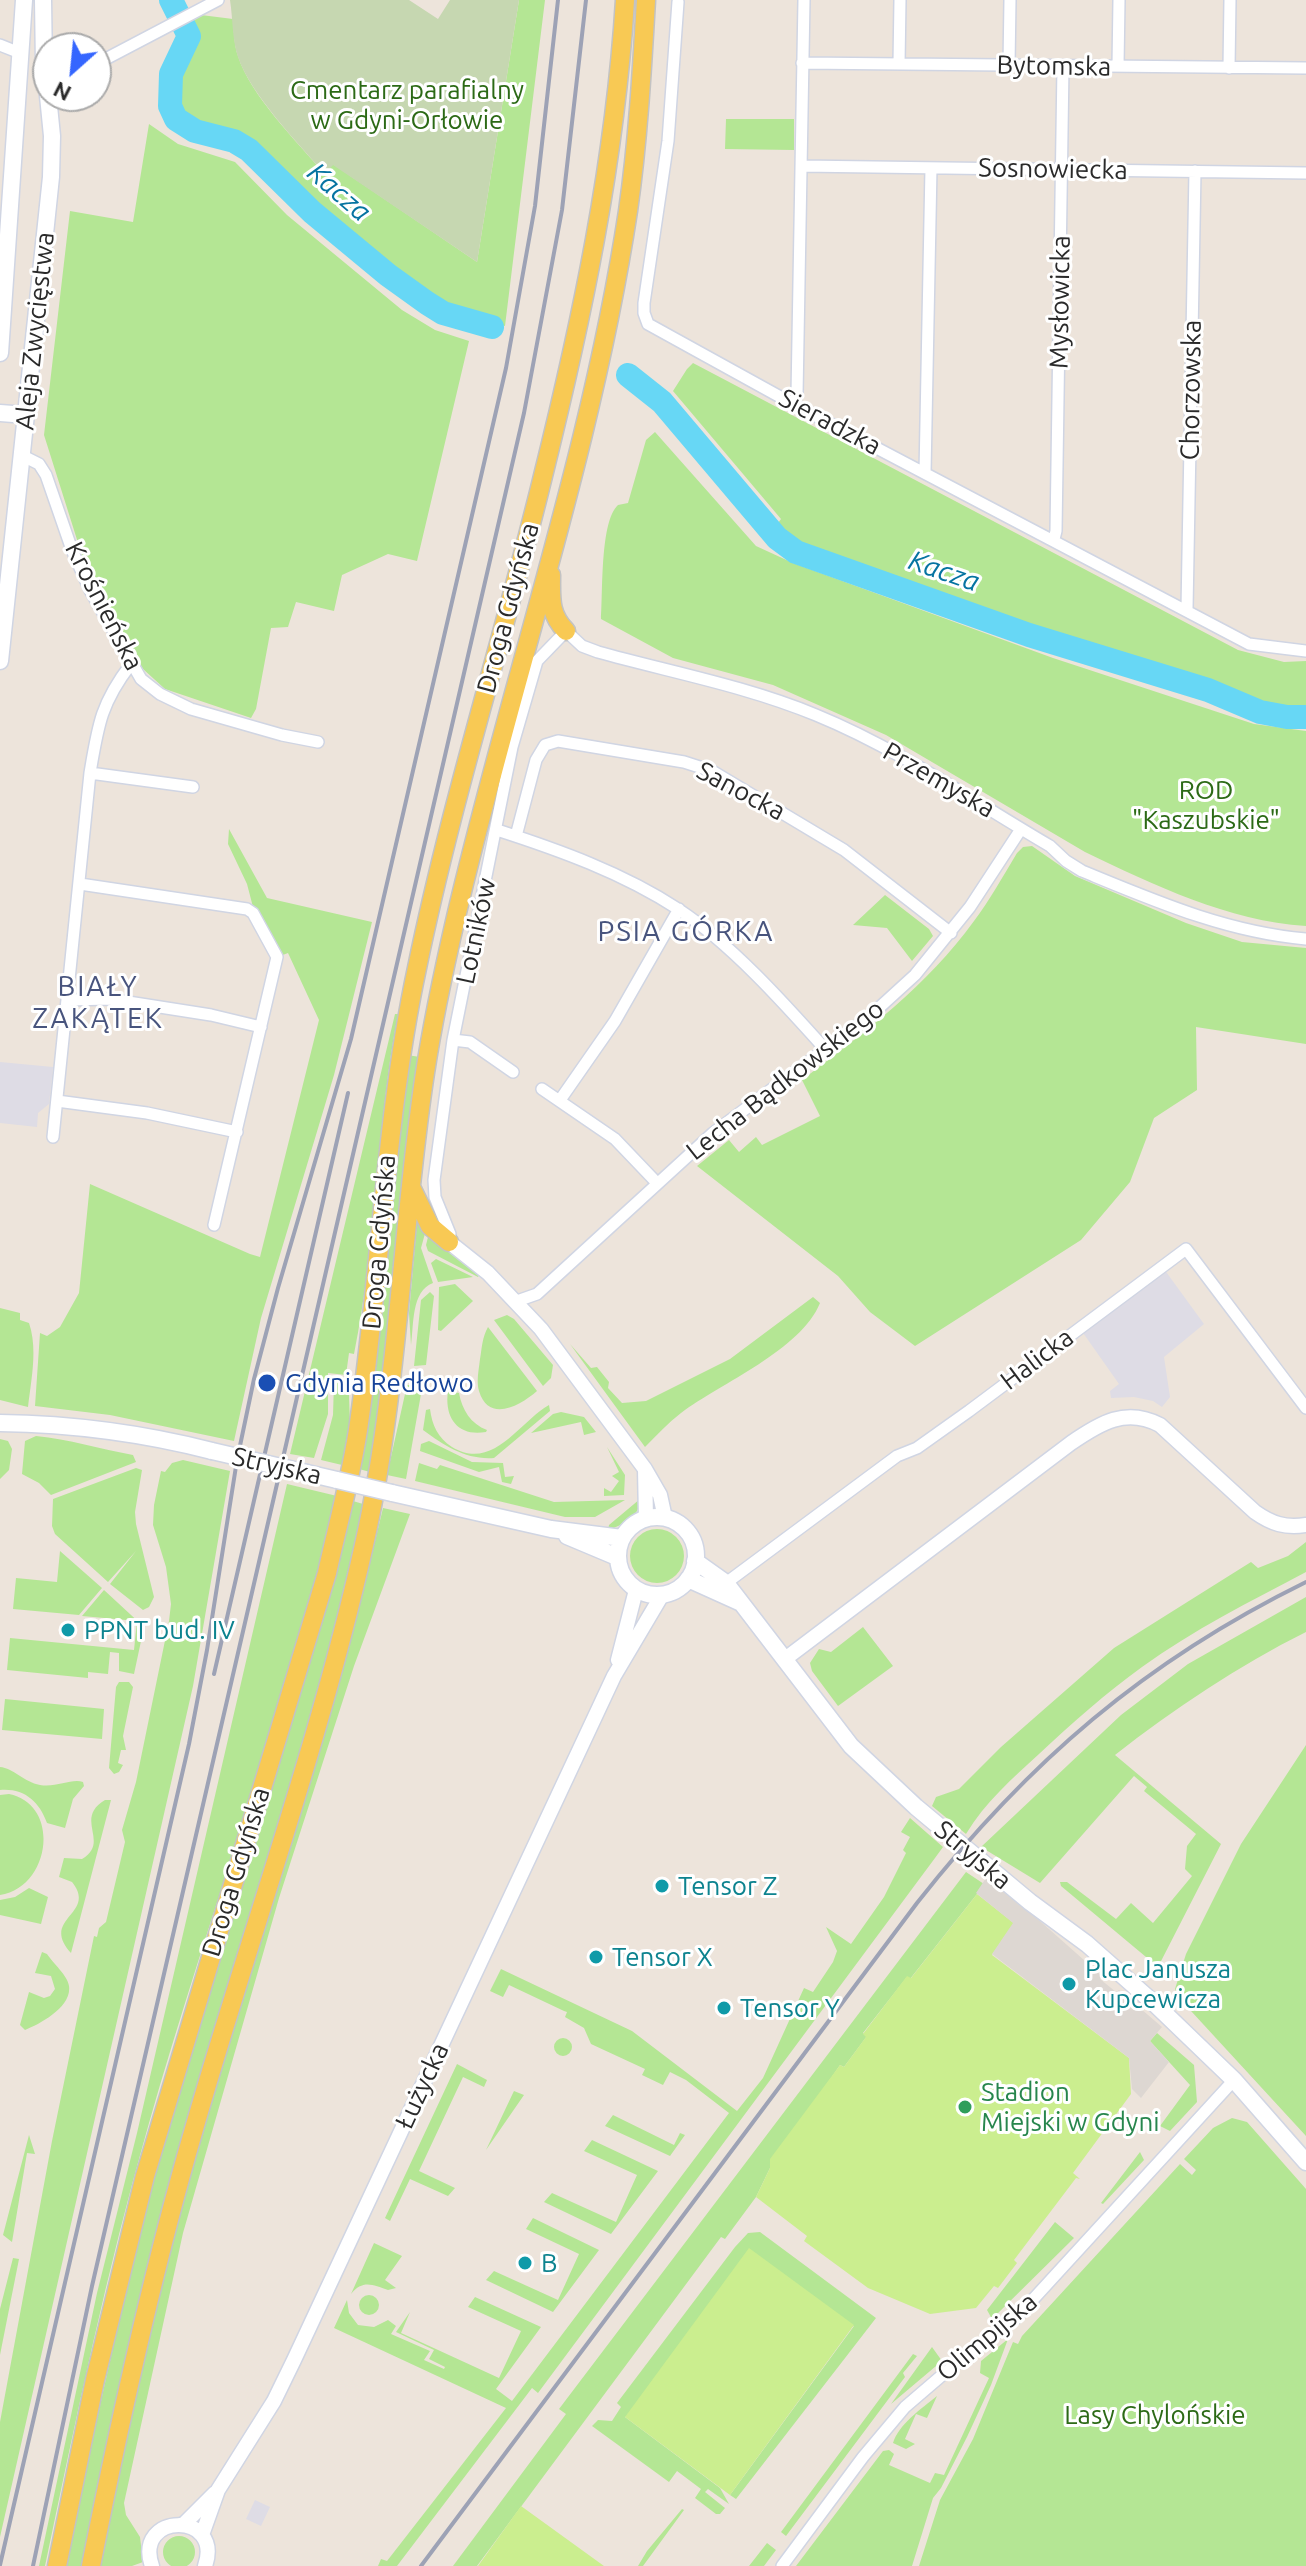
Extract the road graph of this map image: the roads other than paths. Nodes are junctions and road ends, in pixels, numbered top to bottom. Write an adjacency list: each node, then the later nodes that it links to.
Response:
1 (24, 0): 14 (main road, Aleja Zwycięstwa)
2 (43, 0): 12 (main road, Aleja Zwycięstwa)
3 (218, 0): 15 (street)
4 (625, 0): 89 (main road, Droga Gdyńska)
5 (646, 0): 36 (main road, Droga Gdyńska)
6 (804, 0): 16 (street)
7 (900, 0): 17 (street)
8 (1010, 0): 18 (street)
9 (1119, 0): 20 (street)
10 (1230, 0): 21 (street)
11 (678, 2): 30 (street, Sieradzka)
12 (43, 32)
13 (0, 45): 14 (street)
14 (20, 53): 29 (main road, Aleja Zwycięstwa)
15 (112, 56)
16 (802, 63): 17 (street, Bytomska); 24 (street)
17 (899, 64): 18 (street, Bytomska)
18 (1009, 65): 19 (street, Bytomska)
19 (1063, 66): 20 (street, Bytomska); 26 (street, Mysłowicka)
20 (1118, 66): 21 (street, Bytomska)
21 (1229, 68): 22 (street, Bytomska)
22 (1306, 68)
23 (50, 112): 32 (main road, Aleja Zwycięstwa)
24 (801, 166): 25 (street, Sosnowiecka); 30 (street)
25 (931, 168): 26 (street, Sosnowiecka); 34 (street)
26 (1063, 170): 27 (street, Sosnowiecka); 35 (street, Mysłowicka)
27 (1195, 171): 28 (street, Sosnowiecka); 37 (street, Chorzowska)
28 (1306, 173)
29 (0, 353)
30 (793, 404): 34 (street, Sieradzka)
31 (0, 413): 32 (main road)
32 (26, 415): 33 (main road, Aleja Zwycięstwa)
33 (21, 455): 40 (main road, Aleja Zwycięstwa); 41 (street, Krośnieńska)
34 (925, 473): 35 (street, Sieradzka)
35 (1054, 539): 37 (street, Sieradzka)
36 (550, 555): 38 (main road); 63 (main road, Droga Gdyńska)
37 (1187, 609): 39 (street, Sieradzka)
38 (566, 631): 45 (street, Przemyska); 46 (street, Lotników)
39 (1306, 651)
40 (0, 661)
41 (131, 664): 42 (street, Krośnieńska); 43 (street)
42 (318, 742)
43 (90, 773): 44 (street); 48 (street)
44 (193, 787)
45 (1021, 829): 50 (street, Lecha Bądkowskiego); 51 (street, Przemyska)
46 (497, 830): 47 (street); 54 (street, Lotników)
47 (516, 836): 49 (street); 50 (street, Sanocka)
48 (80, 884): 52 (street); 53 (street)
49 (679, 909): 55 (street); 58 (street)
50 (951, 933): 55 (street, Lecha Bądkowskiego)
51 (1306, 939)
52 (69, 1000): 53 (street); 59 (street)
53 (261, 1027): 60 (street)
54 (453, 1040): 56 (street); 65 (street, Lotników)
55 (825, 1049): 62 (street, Lecha Bądkowskiego)
56 (513, 1072)
57 (542, 1089): 58 (street)
58 (560, 1100): 62 (street)
59 (57, 1101): 60 (street); 61 (street)
60 (237, 1132): 64 (street)
61 (53, 1137)
62 (657, 1183): 66 (street, Lecha Bądkowskiego)
63 (411, 1187): 65 (main road); 90 (main road, Droga Gdyńska)
64 (214, 1225)
65 (449, 1242): 66 (street)
66 (517, 1301): 69 (street)
67 (1306, 1408): 78 (street, Halicka)
68 (0, 1423): 73 (main road, Stryjska, bridge)
69 (645, 1469): 70 (street); 71 (street)
70 (646, 1518): 71 (main road); 74 (main road)
71 (665, 1518): 76 (main road)
72 (1306, 1525): 82 (street)
73 (551, 1529): 74 (main road, Stryjska); 75 (main road, Stryjska)
74 (622, 1538): 75 (main road)
75 (617, 1557): 79 (main road)
76 (695, 1561): 77 (main road); 78 (main road, Stryjska)
77 (688, 1579): 80 (main road); 81 (main road, Stryjska)
78 (726, 1583): 81 (main road, Stryjska)
79 (636, 1590): 80 (main road); 83 (street, Łużycka)
80 (662, 1595): 83 (street, Łużycka)
81 (740, 1603): 82 (main road, Stryjska)
82 (785, 1659): 84 (main road, Stryjska)
83 (614, 1676): 86 (street, Łużycka)
84 (1234, 2080): 85 (main road, Stryjska); 93 (street, Olimpijska)
85 (1306, 2162)
86 (218, 2490): 87 (street, Łużycka); 88 (street, Łużycka)
87 (184, 2524): 88 (street); 91 (street, Łużycka)
88 (202, 2535): 92 (street, Łużycka)
89 (57, 2566)
90 (91, 2566)
91 (152, 2566)
92 (205, 2566)
93 (782, 2566)

